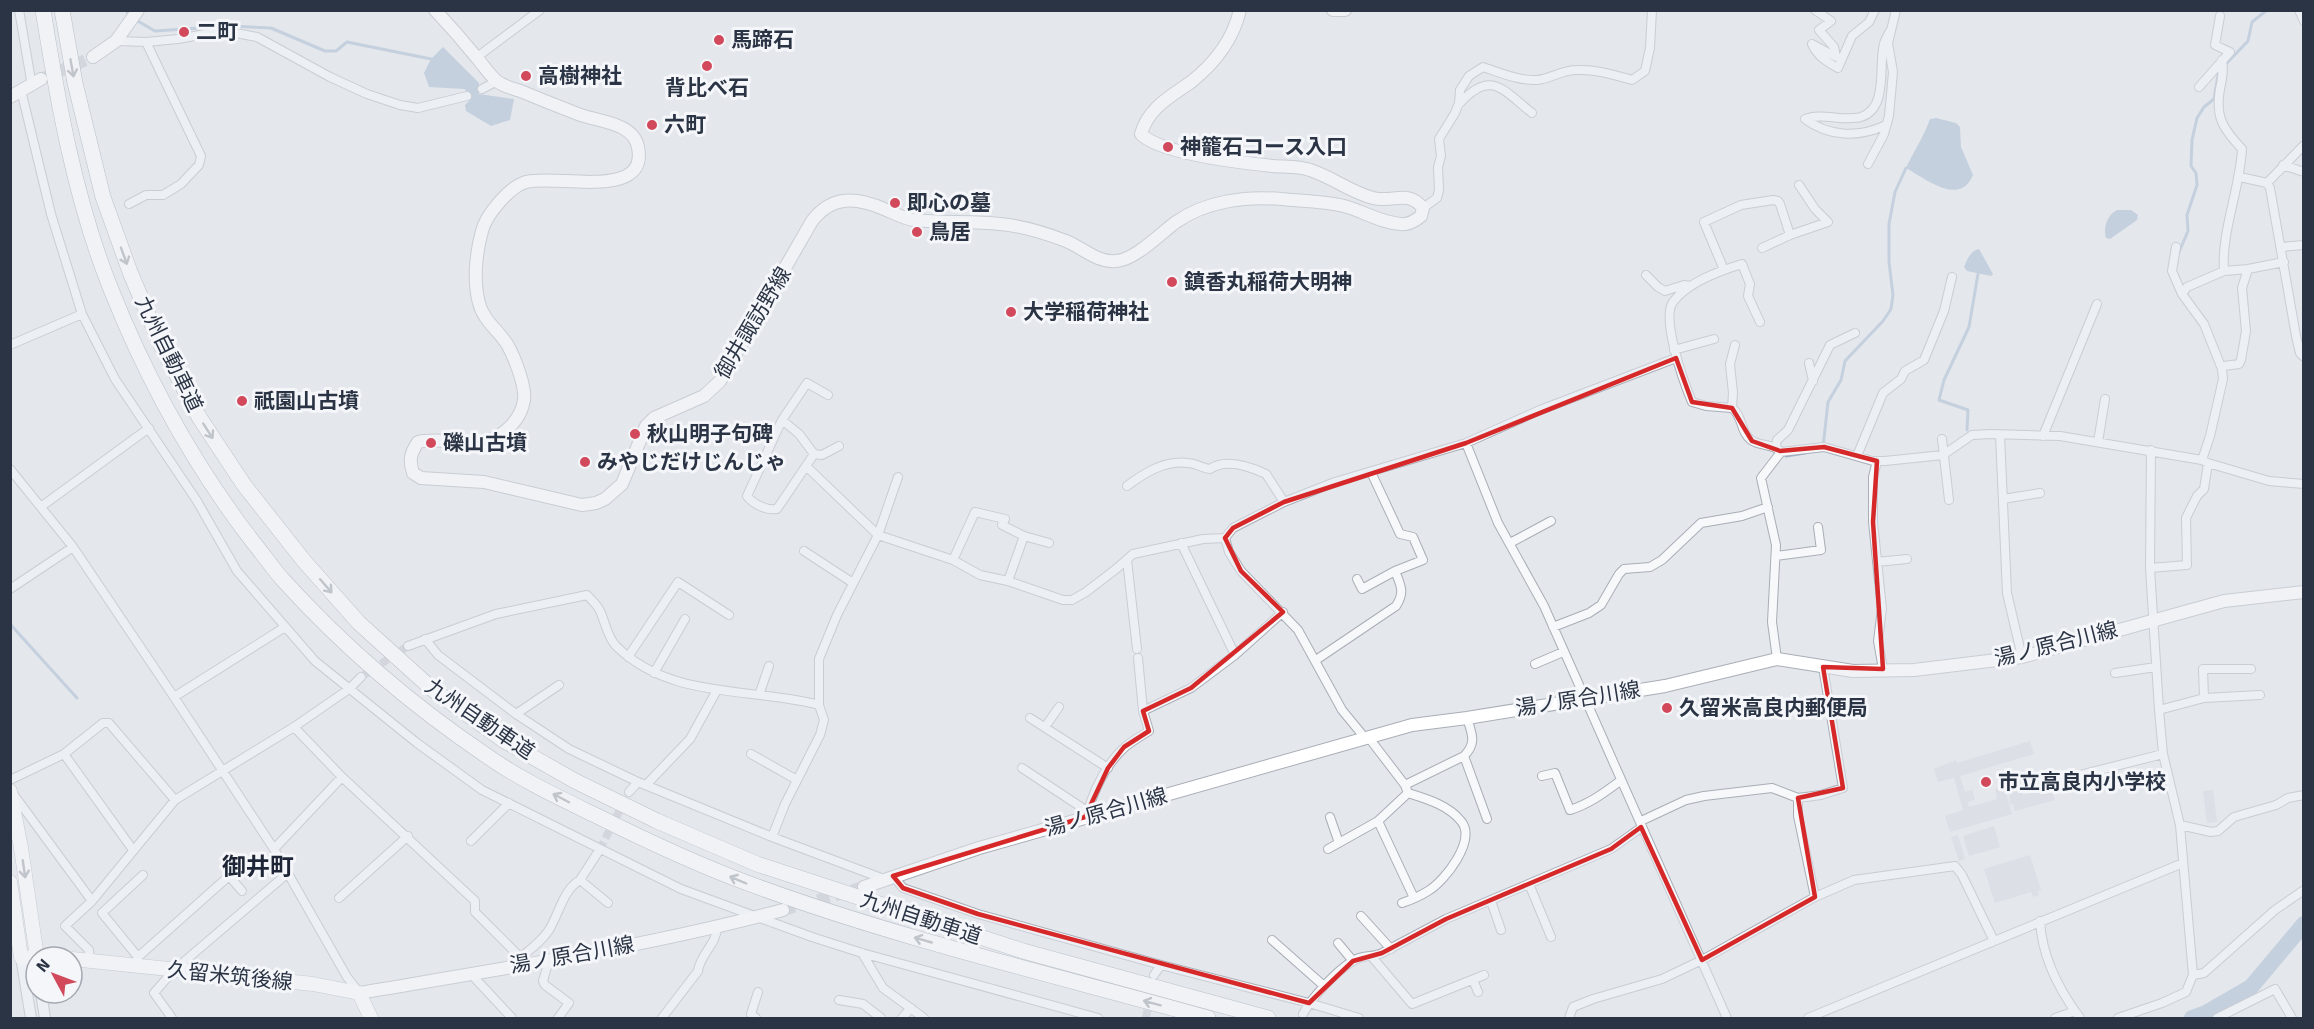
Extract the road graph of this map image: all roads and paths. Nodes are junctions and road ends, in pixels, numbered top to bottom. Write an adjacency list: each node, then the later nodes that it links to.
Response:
1 (19, 10): 27 (street)
2 (43, 10): 261 (highway, 九州自動車道, one-way to 2)
3 (62, 10): 262 (highway, 九州自動車道, one-way to 262)
4 (138, 10): 20 (main road)
5 (435, 10): 23 (main road, 御井諏訪野線)
6 (540, 10): 23 (street)
7 (1240, 10): 41 (main road)
8 (1333, 10): 9 (main road)
9 (1345, 10)
10 (1652, 10): 30 (street)
11 (1815, 10): 17 (street)
12 (1830, 10): 17 (street)
13 (1875, 10): 17 (street)
14 (1896, 10): 19 (street)
15 (2299, 10): 18 (street)
16 (2220, 16): 24 (street)
17 (1831, 21)
18 (2304, 21)
19 (1890, 31): 32 (street); 32 (street)
20 (116, 41): 21 (street); 22 (main road)
21 (146, 42): 29 (street); 40 (street)
22 (93, 57)
23 (477, 57): 25 (main road, 御井諏訪野線)
24 (2223, 65): 26 (street); 37 (street)
25 (497, 81): 28 (street); 41 (main road, 御井諏訪野線)
26 (2199, 87)
27 (26, 88): 56 (street)
28 (482, 88)
29 (467, 96)
30 (1459, 103): 31 (street); 41 (street)
31 (1532, 113)
32 (1886, 125): 34 (street)
33 (2304, 145): 35 (street)
34 (1868, 164)
35 (2283, 165): 36 (street); 38 (street)
36 (2304, 172)
37 (2240, 177): 38 (street); 50 (street)
38 (2267, 183): 45 (street)
39 (1799, 185): 42 (street)
40 (129, 204)
41 (1423, 208)
42 (1790, 235): 46 (street); 49 (street)
43 (2304, 245): 45 (street)
44 (2176, 247): 54 (street)
45 (2281, 247): 47 (street)
46 (1762, 248)
47 (2284, 262): 48 (street); 63 (street)
48 (2248, 269): 50 (street); 65 (street)
49 (1724, 270): 53 (street); 57 (street)
50 (2224, 271): 54 (street)
51 (1646, 275): 53 (street)
52 (1952, 277): 82 (street)
53 (1690, 286): 62 (street)
54 (2182, 294): 65 (street)
55 (2097, 304): 73 (street)
56 (82, 314): 60 (street); 71 (street)
57 (1760, 322)
58 (1855, 333): 66 (street)
59 (1714, 339): 62 (street)
60 (10, 345)
61 (1735, 345): 69 (street)
62 (1675, 354): 69 (street); 76 (street)
63 (2304, 357)
64 (1809, 363): 66 (street)
65 (2222, 369): 84 (street)
66 (1813, 381): 78 (street)
67 (828, 395): 70 (street)
68 (2105, 399): 75 (street)
69 (1732, 408): 78 (street)
70 (782, 420): 80 (street); 85 (street)
71 (149, 428): 95 (street); 123 (street)
72 (2000, 435): 73 (street); 81 (street); 93 (street)
73 (2043, 436): 75 (street)
74 (1942, 439): 81 (street)
75 (2098, 442): 79 (street)
76 (1466, 443): 87 (street); 104 (street)
77 (839, 446): 80 (street)
78 (1779, 450): 82 (street); 96 (street)
79 (2151, 450): 84 (street); 112 (street)
80 (814, 454): 85 (street)
81 (1944, 454): 83 (street); 92 (street)
82 (1857, 456): 83 (street)
83 (1876, 461): 111 (street)
84 (2205, 461): 89 (street); 112 (street)
85 (806, 466): 99 (street)
86 (10, 469): 95 (street)
87 (1371, 472): 94 (street); 113 (street)
88 (898, 477): 99 (street)
89 (2304, 484)
90 (1127, 486): 94 (street)
91 (2040, 493): 93 (street)
92 (1949, 500)
93 (2003, 500): 130 (street)
94 (1284, 502): 101 (street)
95 (42, 506): 105 (street)
96 (1768, 507): 107 (street); 124 (street)
97 (1551, 521): 104 (street)
98 (1818, 527): 107 (street)
99 (878, 535): 109 (street); 116 (street)
100 (1024, 536): 102 (street); 109 (street); 115 (street)
101 (1225, 538): 103 (street); 119 (street)
102 (1049, 543)
103 (1181, 543): 110 (street); 128 (street)
104 (1510, 543): 124 (street)
105 (73, 547): 117 (street); 147 (street)
106 (804, 550): 116 (street)
107 (1776, 556): 131 (street)
108 (1908, 559): 111 (street)
109 (953, 560): 115 (street)
110 (1127, 560): 115 (street); 153 (street)
111 (1877, 562): 137 (street)
112 (2150, 568): 122 (street)
113 (1395, 571): 114 (street); 132 (street)
114 (1358, 579)
115 (1008, 581)
116 (853, 583): 150 (street)
117 (10, 590)
118 (2304, 592): 122 (main road, 湯ノ原合川線)
119 (1283, 612): 128 (street); 132 (street)
120 (729, 615): 129 (street)
121 (685, 619): 139 (street)
122 (2152, 619): 130 (main road, 湯ノ原合川線); 136 (street)
123 (285, 627): 143 (street); 147 (street)
124 (1553, 627): 127 (street)
125 (425, 639): 126 (street); 129 (street); 154 (street)
126 (408, 646)
127 (1563, 652): 133 (street); 148 (street)
128 (1235, 655): 153 (street)
129 (628, 657): 139 (street)
130 (2022, 657): 137 (main road, 湯ノ原合川線)
131 (1777, 659): 135 (main road, 湯ノ原合川線); 148 (main road, 湯ノ原合川線)
132 (1316, 660): 159 (street)
133 (1535, 664)
134 (769, 666): 145 (street)
135 (1823, 667): 137 (main road, 湯ノ原合川線); 178 (street)
136 (2156, 667): 140 (street); 152 (street)
137 (1884, 669)
138 (2251, 669): 149 (street)
139 (654, 673): 144 (street)
140 (2115, 673)
141 (361, 677): 143 (street)
142 (559, 685): 154 (street)
143 (349, 689): 157 (street); 180 (street)
144 (717, 690): 145 (street); 173 (street)
145 (759, 695): 150 (street)
146 (2260, 695): 149 (street)
147 (174, 697): 166 (street)
148 (1584, 698): 156 (main road, 湯ノ原合川線); 171 (street)
149 (2204, 698): 152 (street)
150 (819, 705): 170 (street)
151 (1059, 707): 158 (street)
152 (2159, 710): 162 (street)
153 (1143, 711): 165 (street)
154 (516, 714): 173 (street)
155 (1030, 718): 158 (street)
156 (1467, 718): 159 (main road, 湯ノ原合川線); 163 (street)
157 (294, 727): 166 (street); 168 (street)
158 (1045, 727): 165 (street)
159 (1367, 738): 174 (street); 181 (main road, 湯ノ原合川線)
160 (64, 754): 169 (street); 179 (street); 194 (street)
161 (751, 754): 170 (street)
162 (2163, 754): 172 (street); 186 (street)
163 (1464, 756): 174 (street); 183 (street)
164 (1022, 768): 181 (street)
165 (1108, 768): 181 (street)
166 (222, 771): 179 (street); 191 (street)
167 (1542, 776): 171 (street)
168 (342, 777): 187 (street); 191 (street)
169 (10, 780)
170 (797, 780): 188 (street)
171 (1620, 780): 185 (street)
172 (2056, 782)
173 (642, 784): 176 (street); 188 (street)
174 (1406, 789): 184 (street); 207 (street)
175 (10, 790): 208 (street); 222 (main road, one-way to 222)
176 (629, 792)
177 (2304, 795): 186 (street)
178 (1798, 798): 185 (street); 205 (street)
179 (175, 800): 194 (street)
180 (509, 803): 189 (street); 192 (street)
181 (1086, 814): 198 (main road, 湯ノ原合川線)
182 (1330, 818): 190 (street)
183 (1487, 819)
184 (1378, 821): 190 (street); 207 (street)
185 (1642, 824): 201 (street); 230 (street)
186 (2180, 825): 195 (street)
187 (408, 836): 206 (street); 231 (street)
188 (772, 837): 198 (street)
189 (471, 841)
190 (1339, 843): 193 (street)
191 (274, 849): 196 (street)
192 (600, 849): 199 (street); 213 (street)
193 (1328, 849)
194 (133, 850): 208 (street)
195 (2183, 863): 215 (street); 239 (street)
196 (288, 873): 235 (street); 244 (street)
197 (143, 875): 233 (street)
198 (888, 878): 202 (main road, 湯ノ原合川線); 234 (street)
199 (580, 880): 210 (street); 231 (street)
200 (10, 882): 225 (main road)
201 (1529, 884): 209 (street); 218 (street)
202 (864, 887)
203 (2304, 890): 239 (street)
204 (242, 891): 233 (street)
205 (1815, 897): 220 (street); 230 (street)
206 (339, 898)
207 (1414, 898): 211 (street)
208 (92, 901): 228 (street)
209 (1491, 901): 217 (street); 223 (street)
210 (608, 903)
211 (1402, 903)
212 (783, 910): 213 (main road, 湯ノ原合川線)
213 (758, 916): 216 (main road, 湯ノ原合川線); 224 (street)
214 (1361, 916): 223 (street)
215 (2040, 921): 220 (street); 249 (street)
216 (717, 927): 229 (main road, 湯ノ原合川線); 255 (street)
217 (1501, 930)
218 (1551, 937)
219 (1272, 940): 241 (street)
220 (1994, 941): 266 (street)
221 (1338, 944): 232 (street)
222 (34, 945)
223 (1391, 949): 226 (street)
224 (862, 953): 247 (street); 260 (street)
225 (16, 956): 250 (street)
226 (1372, 957): 232 (street); 240 (street)
227 (84, 960): 228 (main road, 久留米筑後線)
228 (90, 960): 233 (main road, 久留米筑後線)
229 (549, 960): 231 (main road, 湯ノ原合川線); 254 (street)
230 (1701, 960): 264 (street); 265 (street)
231 (524, 961): 236 (main road, 湯ノ原合川線)
232 (1353, 961): 241 (street)
233 (137, 962): 235 (main road, 久留米筑後線)
234 (1161, 964): 237 (street); 246 (street)
235 (173, 971): 244 (main road, 久留米筑後線); 251 (street)
236 (471, 974): 244 (main road, 湯ノ原合川線); 253 (street)
237 (1154, 975)
238 (1484, 975): 240 (street)
239 (2193, 975): 268 (street)
240 (1473, 980): 243 (street)
241 (1324, 986): 246 (street)
242 (758, 992): 256 (street)
243 (1478, 992)
244 (359, 993): 252 (main road)
245 (839, 1000): 257 (street)
246 (1309, 1003): 248 (street); 263 (street)
247 (911, 1008): 258 (street); 259 (street)
248 (1303, 1014)
249 (2077, 1015): 267 (street)
250 (31, 1018)
251 (172, 1018)
252 (371, 1018)
253 (512, 1018)
254 (558, 1018)
255 (662, 1018)
256 (756, 1018)
257 (881, 1018)
258 (902, 1018)
259 (924, 1018)
260 (1098, 1018)
261 (1208, 1018)
262 (1268, 1018)
263 (1359, 1018)
264 (1569, 1018)
265 (1727, 1018)
266 (1808, 1018)
267 (2055, 1018)
268 (2118, 1018)
269 (2217, 1018): 270 (street)
270 (2292, 1018)

